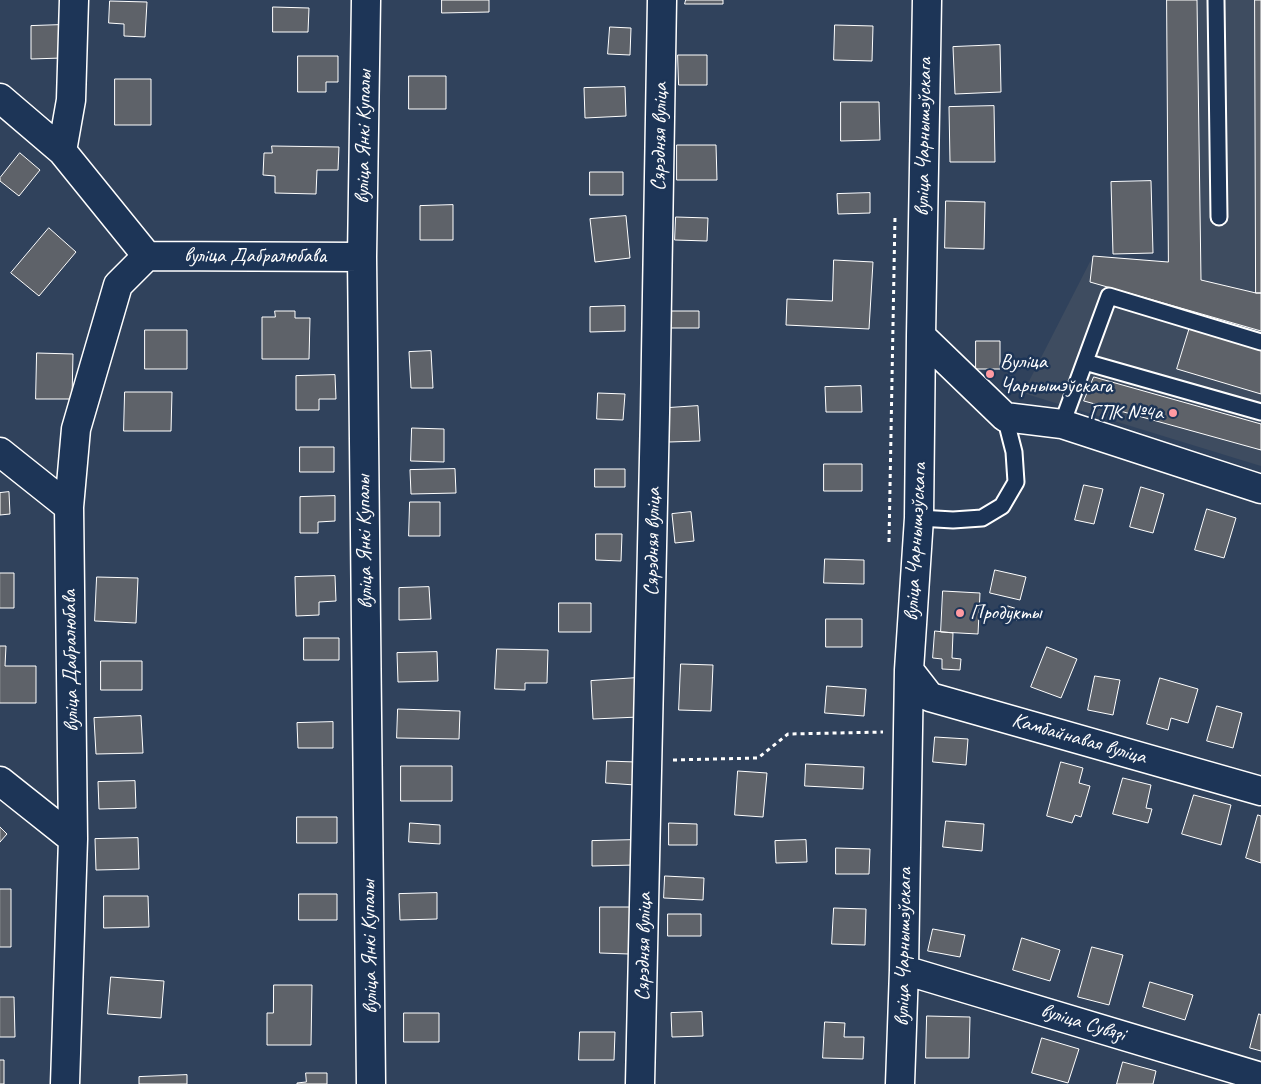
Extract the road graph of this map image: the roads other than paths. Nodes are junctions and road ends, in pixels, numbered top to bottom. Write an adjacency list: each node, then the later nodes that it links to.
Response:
1 (74, 0): 7 (street)
2 (366, 0): 10 (street, вуліца Янкі Купалы)
3 (662, 0): 29 (street, Сярэдняя вуліца)
4 (927, 0): 11 (street, вуліца Чарнышэўскага)
5 (1216, 0): 8 (lane)
6 (0, 98): 7 (street)
7 (62, 151): 9 (street)
8 (1218, 217)
9 (147, 256): 10 (street, вуліца Дабралюбава); 19 (street, вуліца Дабралюбава)
10 (362, 257): 28 (street, вуліца Янкі Купалы)
11 (921, 336): 15 (street); 20 (street, вуліца Чарнышэўскага)
12 (1261, 342): 13 (lane)
13 (1085, 362): 14 (lane); 16 (lane)
14 (1261, 412)
15 (1005, 418): 16 (street); 20 (lane)
16 (1062, 424): 18 (street)
17 (0, 452): 19 (street)
18 (1261, 489)
19 (69, 507): 24 (street, вуліца Дабралюбава)
20 (919, 518): 21 (street, вуліца Чарнышэўскага)
21 (909, 670): 23 (street, Камбайнавая вуліца); 25 (street, вуліца Чарнышэўскага)
22 (0, 781): 24 (street)
23 (1261, 791)
24 (73, 839): 27 (street, вуліца Дабралюбава)
25 (904, 970): 26 (street, вуліца Сувязі); 30 (street, вуліца Чарнышэўскага)
26 (1261, 1077)
27 (66, 1084)
28 (371, 1084)
29 (640, 1084)
30 (900, 1084)

